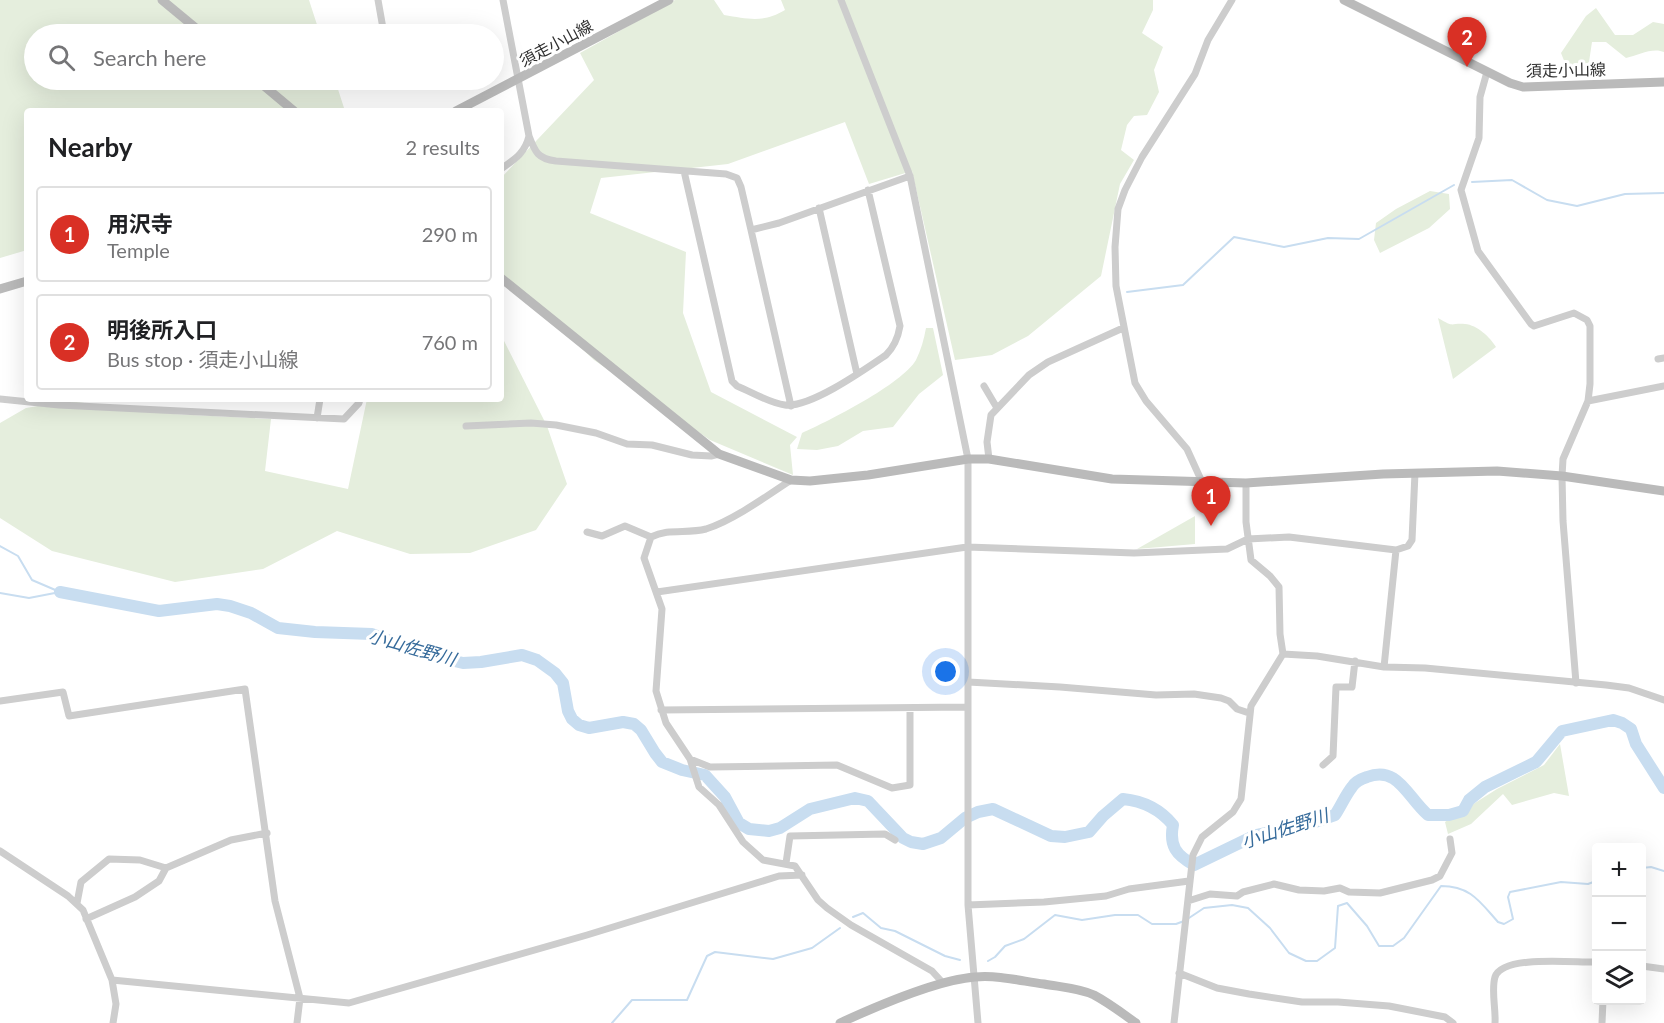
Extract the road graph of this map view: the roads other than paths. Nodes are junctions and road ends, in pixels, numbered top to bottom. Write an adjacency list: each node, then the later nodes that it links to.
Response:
1 (162, 0): 8 (street)
2 (378, 0): 9 (street)
3 (503, 0): 11 (street)
4 (669, 0): 11 (street, 須走小山線)
5 (841, 0): 21 (street)
6 (1232, 0): 28 (street)
7 (1344, 0): 10 (street, 須走小山線)
8 (191, 24)
9 (382, 24)
10 (1487, 72): 12 (street, 須走小山線); 34 (street)
11 (517, 80): 13 (street, 須走小山線); 18 (street)
12 (1664, 82)
13 (504, 87)
14 (269, 90): 16 (street)
15 (497, 90): 17 (street, 須走小山線)
16 (290, 108)
17 (462, 108)
18 (529, 136): 19 (street); 20 (street)
19 (504, 167)
20 (684, 171): 24 (street); 38 (street)
21 (910, 176): 22 (street); 43 (street)
22 (868, 190): 23 (street); 29 (street)
23 (819, 208): 24 (street); 29 (street)
24 (751, 230): 38 (street)
25 (504, 280): 42 (street)
26 (24, 281): 27 (street)
27 (0, 289)
28 (1123, 328): 39 (street); 48 (street)
29 (857, 374): 38 (street)
30 (984, 386): 39 (street)
31 (1664, 386): 34 (street)
32 (0, 399): 33 (street)
33 (24, 401)
34 (1588, 401): 46 (street)
35 (30, 402): 40 (street)
36 (320, 402): 40 (street)
37 (359, 402): 40 (street)
38 (791, 406)
39 (998, 408): 44 (street)
40 (317, 418)
41 (466, 426): 42 (street)
42 (719, 454): 47 (street)
43 (968, 459): 44 (street); 47 (street); 54 (street)
44 (989, 459): 48 (street)
45 (1415, 473): 46 (street); 49 (street); 55 (street)
46 (1562, 476): 50 (street); 61 (street)
47 (791, 480): 52 (street)
48 (1202, 482): 49 (street)
49 (1246, 483): 53 (street)
50 (1664, 491)
51 (586, 532): 52 (street)
52 (651, 537): 56 (street)
53 (1248, 539): 54 (street); 55 (street); 57 (street)
54 (967, 547): 56 (street); 60 (street)
55 (1396, 550): 59 (street)
56 (657, 592): 66 (street)
57 (1283, 654): 58 (street); 67 (street)
58 (1355, 662): 59 (street); 69 (street)
59 (1384, 667): 61 (street)
60 (968, 682): 64 (street); 67 (street)
61 (1576, 683): 63 (street)
62 (0, 700): 70 (street)
63 (1664, 700)
64 (967, 707): 65 (street); 80 (street)
65 (910, 708): 66 (street); 68 (street)
66 (661, 710): 68 (street)
67 (1249, 713): 77 (street)
68 (691, 762): 74 (street)
69 (1323, 765)
70 (267, 833): 75 (street); 89 (street)
71 (1450, 839): 78 (street)
72 (895, 840): 74 (street)
73 (0, 851): 79 (street)
74 (786, 864): 76 (street)
75 (166, 868): 79 (street); 81 (street)
76 (802, 875): 88 (street); 89 (street)
77 (1190, 877): 78 (street); 80 (street)
78 (1188, 901): 85 (street)
79 (77, 903): 81 (street)
80 (968, 905): 86 (street)
81 (86, 919): 87 (street)
82 (1592, 962): 98 (street)
83 (1646, 967): 84 (street)
84 (1664, 969)
85 (1179, 973): 96 (street); 97 (street)
86 (973, 977): 88 (street); 94 (street); 95 (street)
87 (112, 980): 89 (street); 91 (street)
88 (943, 983): 93 (street)
89 (300, 998): 92 (street)
90 (1603, 1005): 99 (street)
91 (113, 1023)
92 (297, 1023)
93 (840, 1023)
94 (978, 1023)
95 (1136, 1023)
96 (1174, 1023)
97 (1454, 1023)
98 (1495, 1023)
99 (1602, 1023)

